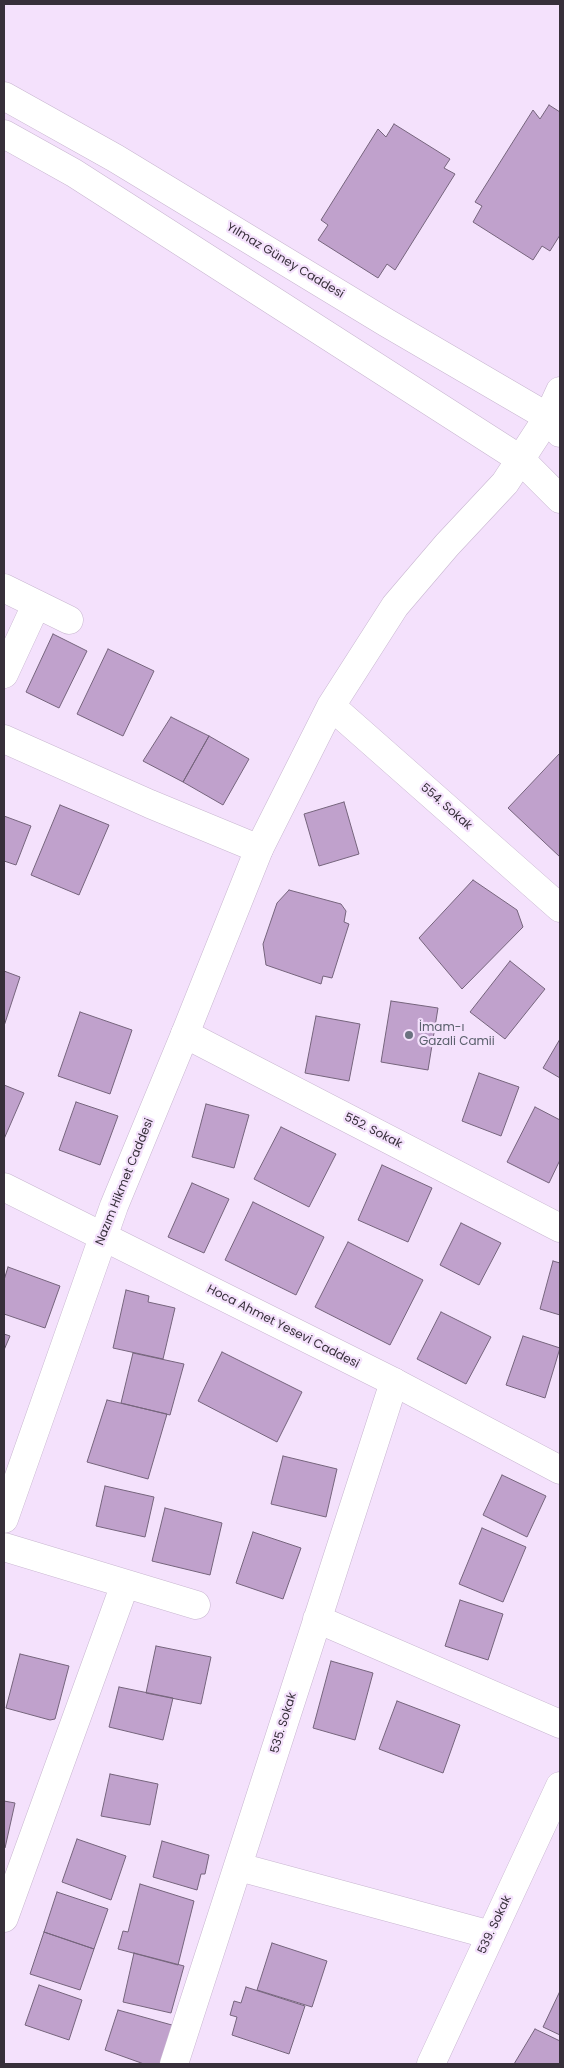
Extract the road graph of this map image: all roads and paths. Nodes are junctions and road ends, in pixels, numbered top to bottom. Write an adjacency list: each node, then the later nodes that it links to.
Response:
1 (4, 96): 4 (street, Yılmaz Güney Caddesi)
2 (4, 134): 5 (street)
3 (560, 391): 4 (street, Nazım Hikmet Caddesi)
4 (554, 425): 5 (street, Nazım Hikmet Caddesi)
5 (520, 459): 6 (street); 11 (street, Nazım Hikmet Caddesi)
6 (560, 499)
7 (4, 588): 8 (street)
8 (36, 605): 9 (street); 10 (street)
9 (69, 620)
10 (4, 674)
11 (331, 706): 13 (street, Nazım Hikmet Caddesi); 14 (street, 554. Sokak)
12 (4, 739): 13 (street)
13 (258, 849): 15 (street, Nazım Hikmet Caddesi)
14 (560, 908)
15 (186, 1034): 17 (street, 552. Sokak); 18 (street, Nazım Hikmet Caddesi)
16 (4, 1186): 18 (street, Hoca Ahmet Yesevi Caddesi)
17 (560, 1228)
18 (103, 1237): 19 (street, Hoca Ahmet Yesevi Caddesi); 21 (street, Nazım Hikmet Caddesi)
19 (394, 1382): 20 (street, Hoca Ahmet Yesevi Caddesi); 25 (street, 535. Sokak)
20 (560, 1470)
21 (4, 1519)
22 (4, 1546): 23 (street)
23 (125, 1584): 24 (street); 29 (street)
24 (196, 1605)
25 (317, 1619): 26 (street); 28 (street, 535. Sokak)
26 (560, 1724)
27 (560, 1786): 30 (street, 539. Sokak)
28 (239, 1867): 30 (street); 31 (street, 535. Sokak)
29 (4, 1918)
30 (490, 1936): 32 (street, 539. Sokak)
31 (174, 2064)
32 (431, 2064)

